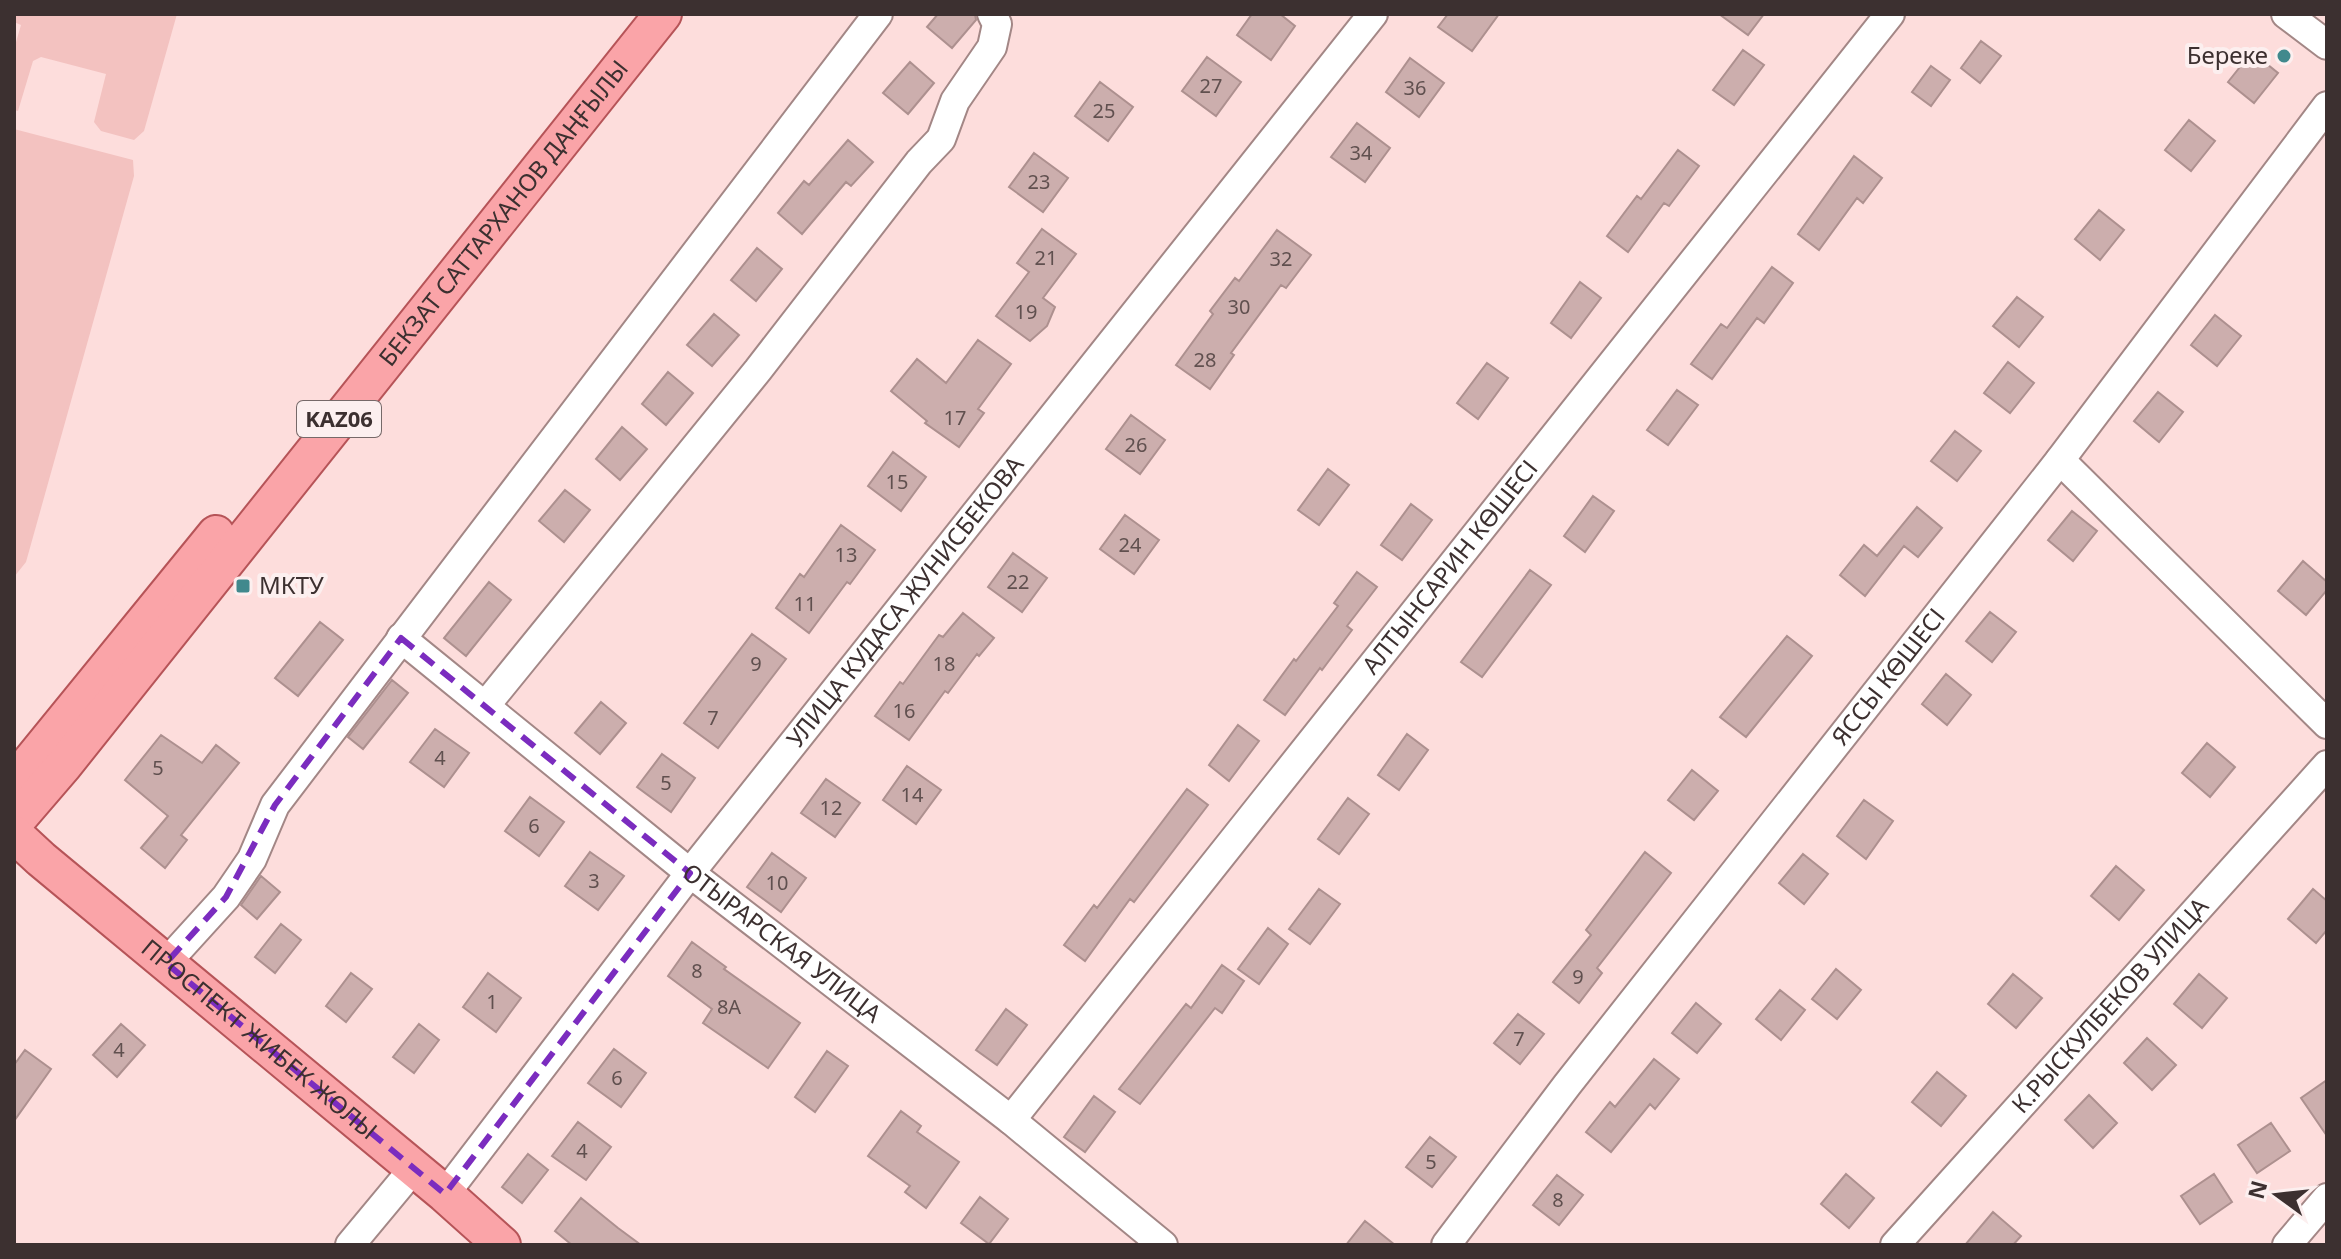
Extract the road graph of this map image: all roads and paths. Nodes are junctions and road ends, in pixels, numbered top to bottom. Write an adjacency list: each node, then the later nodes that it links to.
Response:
1 (631, 14): 15 (main road, БЕКЗАТ САТТАРХАНОВ ДАҢҒЫЛЫ / KАZ06)
2 (663, 14): 16 (main road, БЕКЗАТ САТТАРХАНОВ ДАҢҒЫЛЫ / KАZ06)
3 (878, 14): 11 (street)
4 (992, 14): 12 (street)
5 (1373, 14): 18 (street, УЛИЦА КУДАСА ЖУНИСБЕКОВА)
6 (1890, 14): 20 (street, АЛТЫНСАРИН КӨШЕСІ)
7 (2286, 14): 8 (street)
8 (2327, 45)
9 (2327, 106): 10 (street, ЯССЫ КӨШЕСІ)
10 (2060, 460): 13 (street); 27 (street, ЯССЫ КӨШЕСІ)
11 (401, 638): 12 (street, ОТЫРАРСКАЯ УЛИЦА); 19 (street)
12 (485, 706): 18 (street, ОТЫРАРСКАЯ УЛИЦА)
13 (2327, 724)
14 (2327, 765): 28 (street, К.РЫСКУЛБЕКОВ УЛИЦА)
15 (14, 782)
16 (14, 823)
17 (14, 834): 19 (main road, ПРОСПЕКТ ЖИБЕК ЖОЛЫ)
18 (690, 873): 20 (street, ОТЫРАРСКАЯ УЛИЦА); 22 (street, УЛИЦА КУДАСА ЖУНИСБЕКОВА)
19 (166, 963): 21 (main road, ПРОСПЕКТ ЖИБЕК ЖОЛЫ)
20 (1011, 1120): 26 (street, ОТЫРАРСКАЯ УЛИЦА)
21 (414, 1168): 22 (main road, ПРОСПЕКТ ЖИБЕК ЖОЛЫ); 24 (street)
22 (445, 1194): 25 (main road, ПРОСПЕКТ ЖИБЕК ЖОЛЫ)
23 (2327, 1198): 29 (street)
24 (350, 1245)
25 (502, 1245)
26 (1163, 1245)
27 (1446, 1245)
28 (1895, 1245)
29 (2287, 1245)

